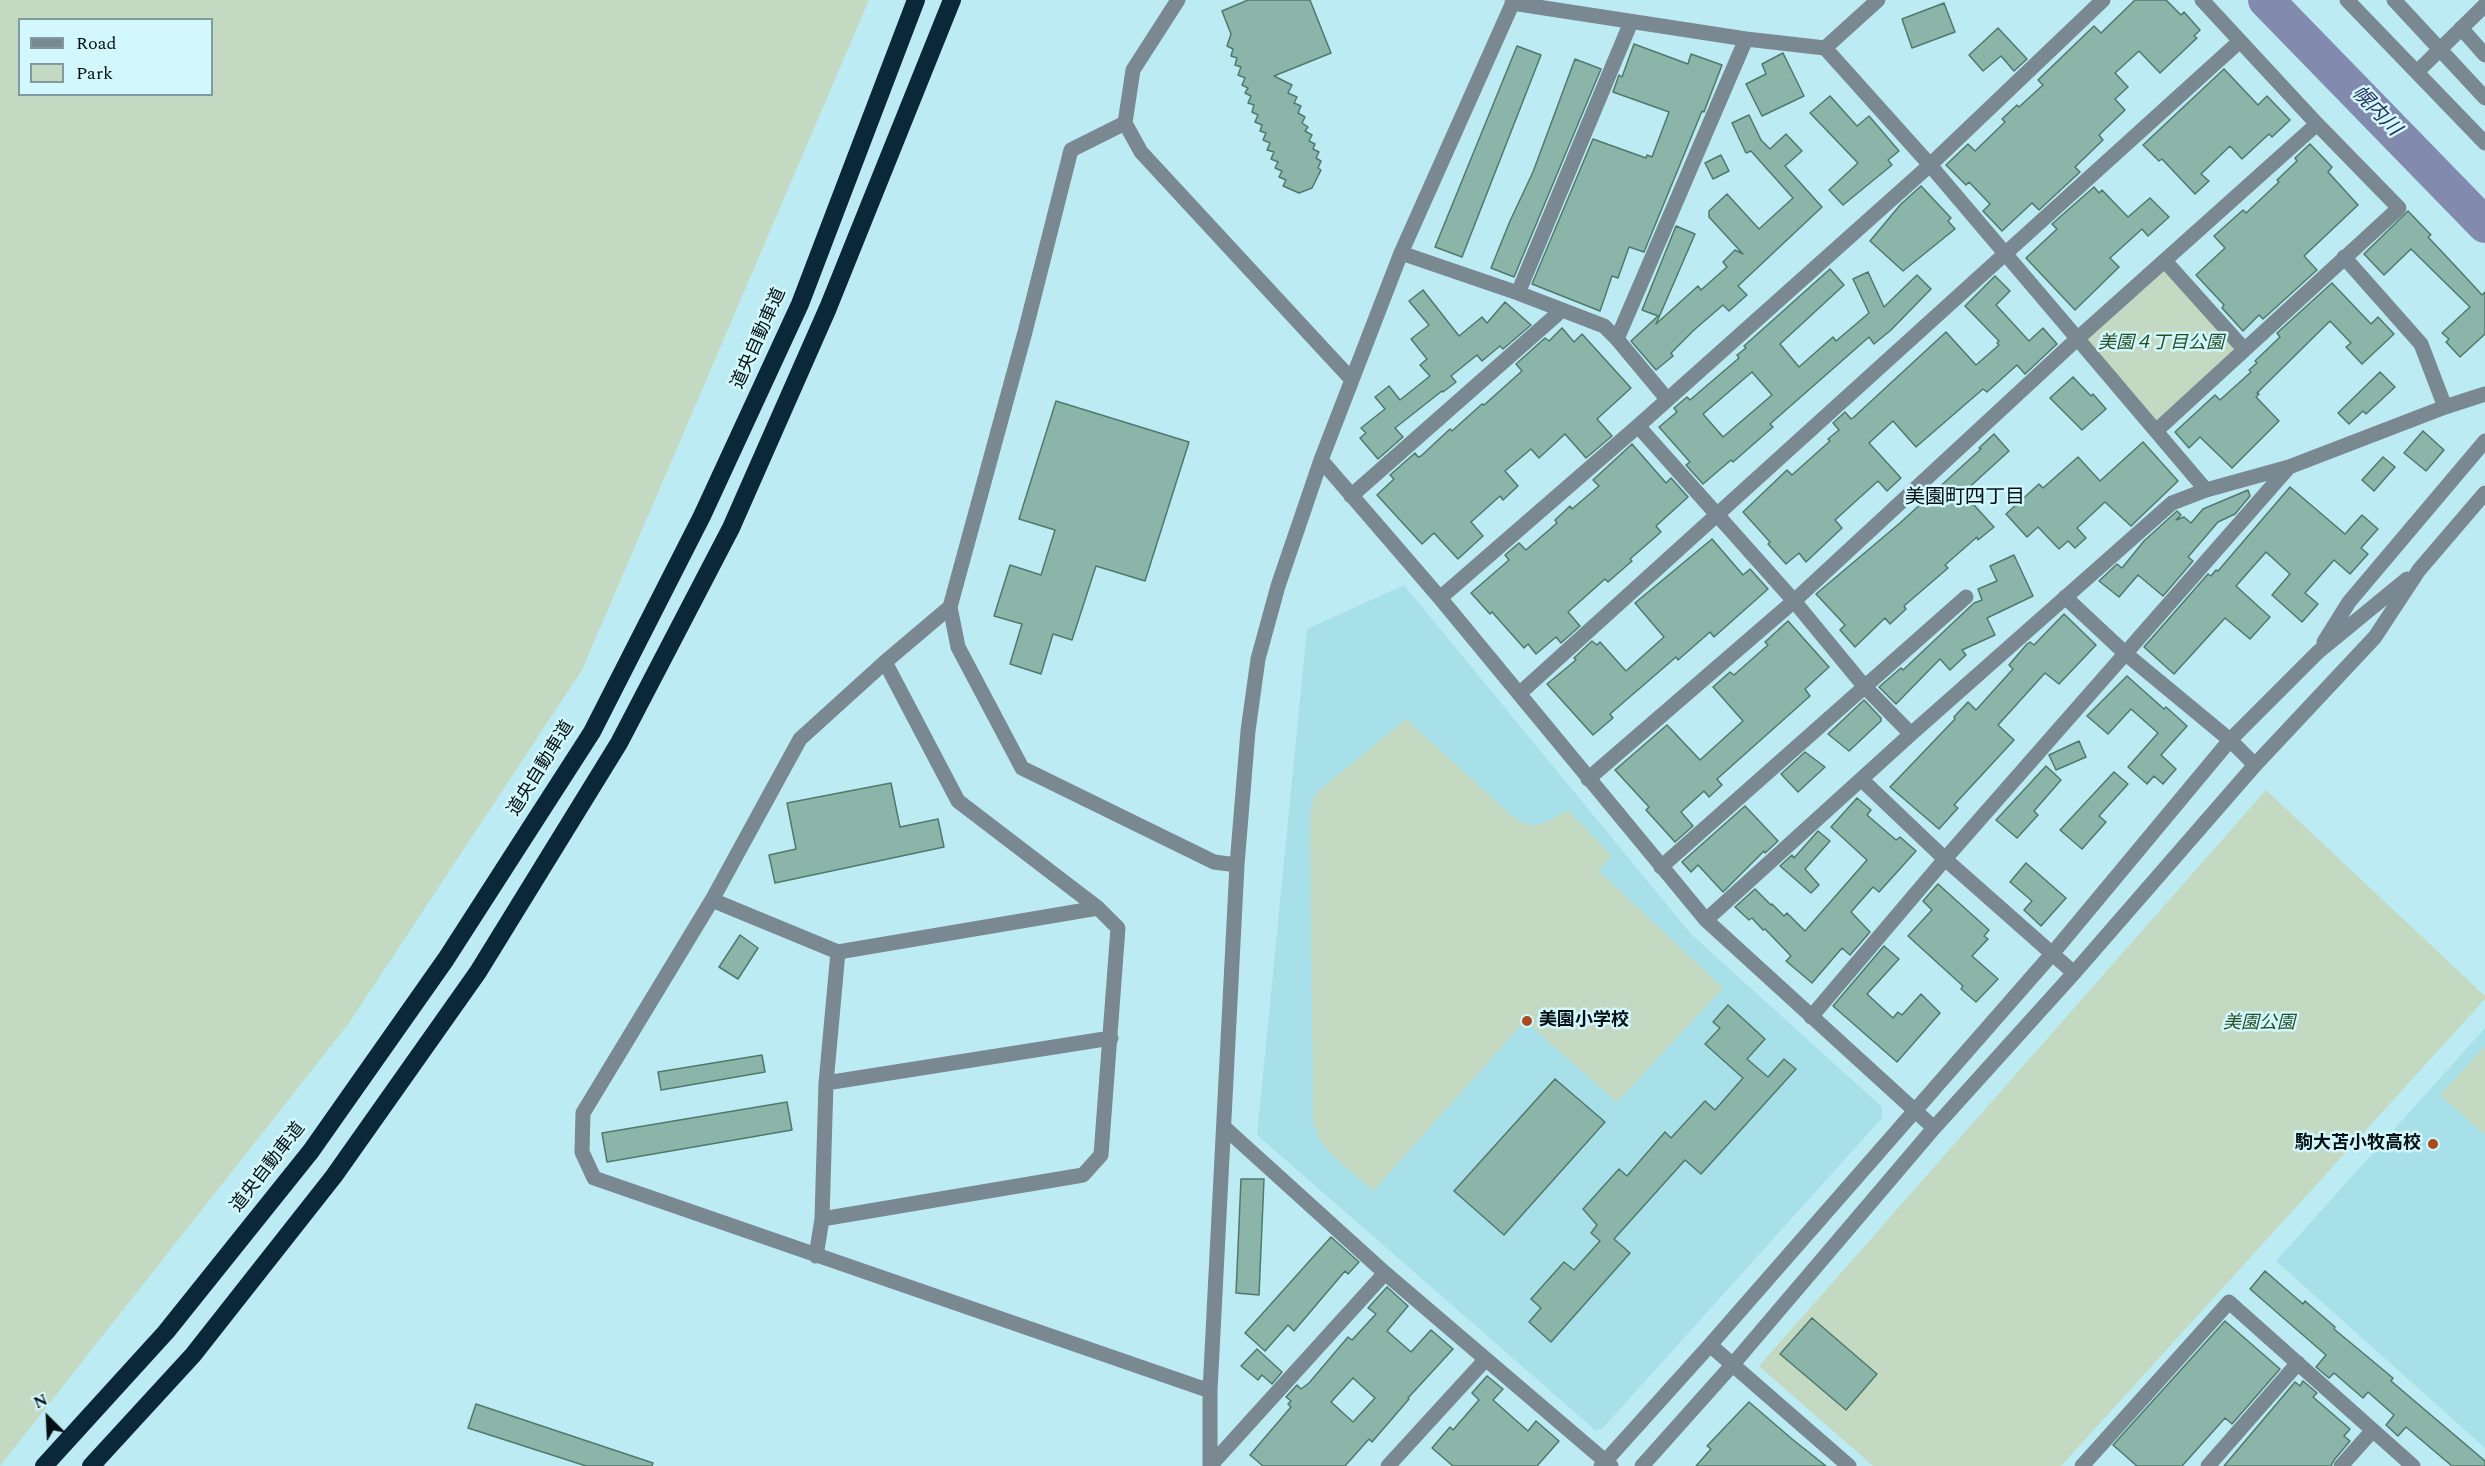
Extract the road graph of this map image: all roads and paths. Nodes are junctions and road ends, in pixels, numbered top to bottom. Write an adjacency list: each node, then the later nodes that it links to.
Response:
1 (916, 0): 87 (highway, 道央自動車道)
2 (952, 0): 88 (highway)
3 (1178, 0): 20 (street)
4 (1878, 0): 15 (street)
5 (2103, 0): 23 (street)
6 (2202, 0): 14 (street)
7 (2347, 0): 18 (street)
8 (2394, 0): 16 (street)
9 (1513, 2): 11 (street); 24 (street)
10 (2485, 4): 12 (street)
11 (1631, 22): 13 (street); 28 (street)
12 (2461, 28): 16 (street); 17 (street)
13 (1746, 39): 15 (street); 30 (street)
14 (2240, 41): 21 (street); 25 (street)
15 (1825, 48): 23 (street)
16 (2440, 49): 18 (street); 19 (street)
17 (2485, 55)
18 (2417, 72): 22 (street)
19 (2485, 98)
20 (1125, 123): 33 (street); 51 (street)
21 (2317, 124): 26 (street); 27 (street)
22 (2485, 143)
23 (1930, 165): 25 (street); 35 (street)
24 (1401, 253): 28 (street); 33 (street)
25 (2005, 255): 31 (street); 45 (street)
26 (2344, 257): 32 (street); 36 (street)
27 (2165, 261): 31 (street); 32 (street)
28 (1518, 293): 29 (street)
29 (1562, 310): 30 (street); 44 (street)
30 (1617, 339): 35 (street)
31 (2077, 339): 38 (street); 50 (street)
32 (2244, 349): 38 (street)
33 (1352, 380): 40 (street)
34 (2485, 394): 36 (street)
35 (1667, 399): 37 (street)
36 (2445, 407): 41 (street)
37 (1638, 426): 45 (street); 49 (street)
38 (2156, 431): 42 (street)
39 (2485, 441): 52 (street)
40 (1321, 460): 44 (street); 63 (street)
41 (2289, 467): 42 (street); 53 (street)
42 (2206, 490): 48 (street)
43 (2485, 493): 46 (street)
44 (1351, 496): 49 (street)
45 (1718, 516): 50 (street); 56 (street)
46 (2419, 570): 52 (street); 59 (street)
47 (1966, 597): 55 (street)
48 (2065, 597): 53 (street); 57 (street)
49 (1440, 598): 56 (street)
50 (1794, 601): 55 (street); 60 (street)
51 (950, 607): 54 (street); 63 (street)
52 (2318, 652): 58 (street)
53 (2126, 654): 58 (street); 62 (street)
54 (885, 662): 65 (street); 66 (street)
55 (1864, 686): 57 (street); 64 (street)
56 (1519, 694): 60 (street)
57 (1911, 734): 61 (street)
58 (2230, 740): 59 (street); 69 (street)
59 (2255, 765): 70 (street)
60 (1587, 779): 64 (street)
61 (1862, 780): 62 (street); 67 (street)
62 (1945, 859): 69 (street); 71 (street)
63 (1237, 865): 75 (street)
64 (1661, 867): 67 (street)
65 (712, 900): 68 (street); 78 (street)
66 (1098, 908): 68 (street); 72 (street)
67 (1706, 920): 71 (street)
68 (838, 952): 73 (street)
69 (2052, 954): 70 (street); 74 (street)
70 (2074, 973): 76 (street)
71 (1811, 1017): 74 (street)
72 (1111, 1038): 73 (street); 77 (street)
73 (826, 1083): 77 (street)
74 (1913, 1111): 76 (street); 80 (street)
75 (1225, 1128): 79 (street); 84 (street)
76 (1934, 1128): 82 (street)
77 (822, 1219): 78 (street)
78 (816, 1256): 84 (street)
79 (1385, 1273): 81 (street); 89 (street)
80 (1710, 1344): 82 (street); 86 (street)
81 (1486, 1359): 86 (street); 90 (street)
82 (1734, 1363): 91 (street); 92 (street)
83 (2298, 1363): 85 (street); 93 (street); 94 (street)
84 (1210, 1391): 89 (street)
85 (2373, 1430): 95 (street); 96 (street)
86 (1605, 1464)
87 (44, 1466)
88 (91, 1466)
89 (1210, 1466)
90 (1388, 1466)
91 (1642, 1466)
92 (1849, 1466)
93 (2082, 1466)
94 (2208, 1466)
95 (2341, 1466)
96 (2414, 1466)

